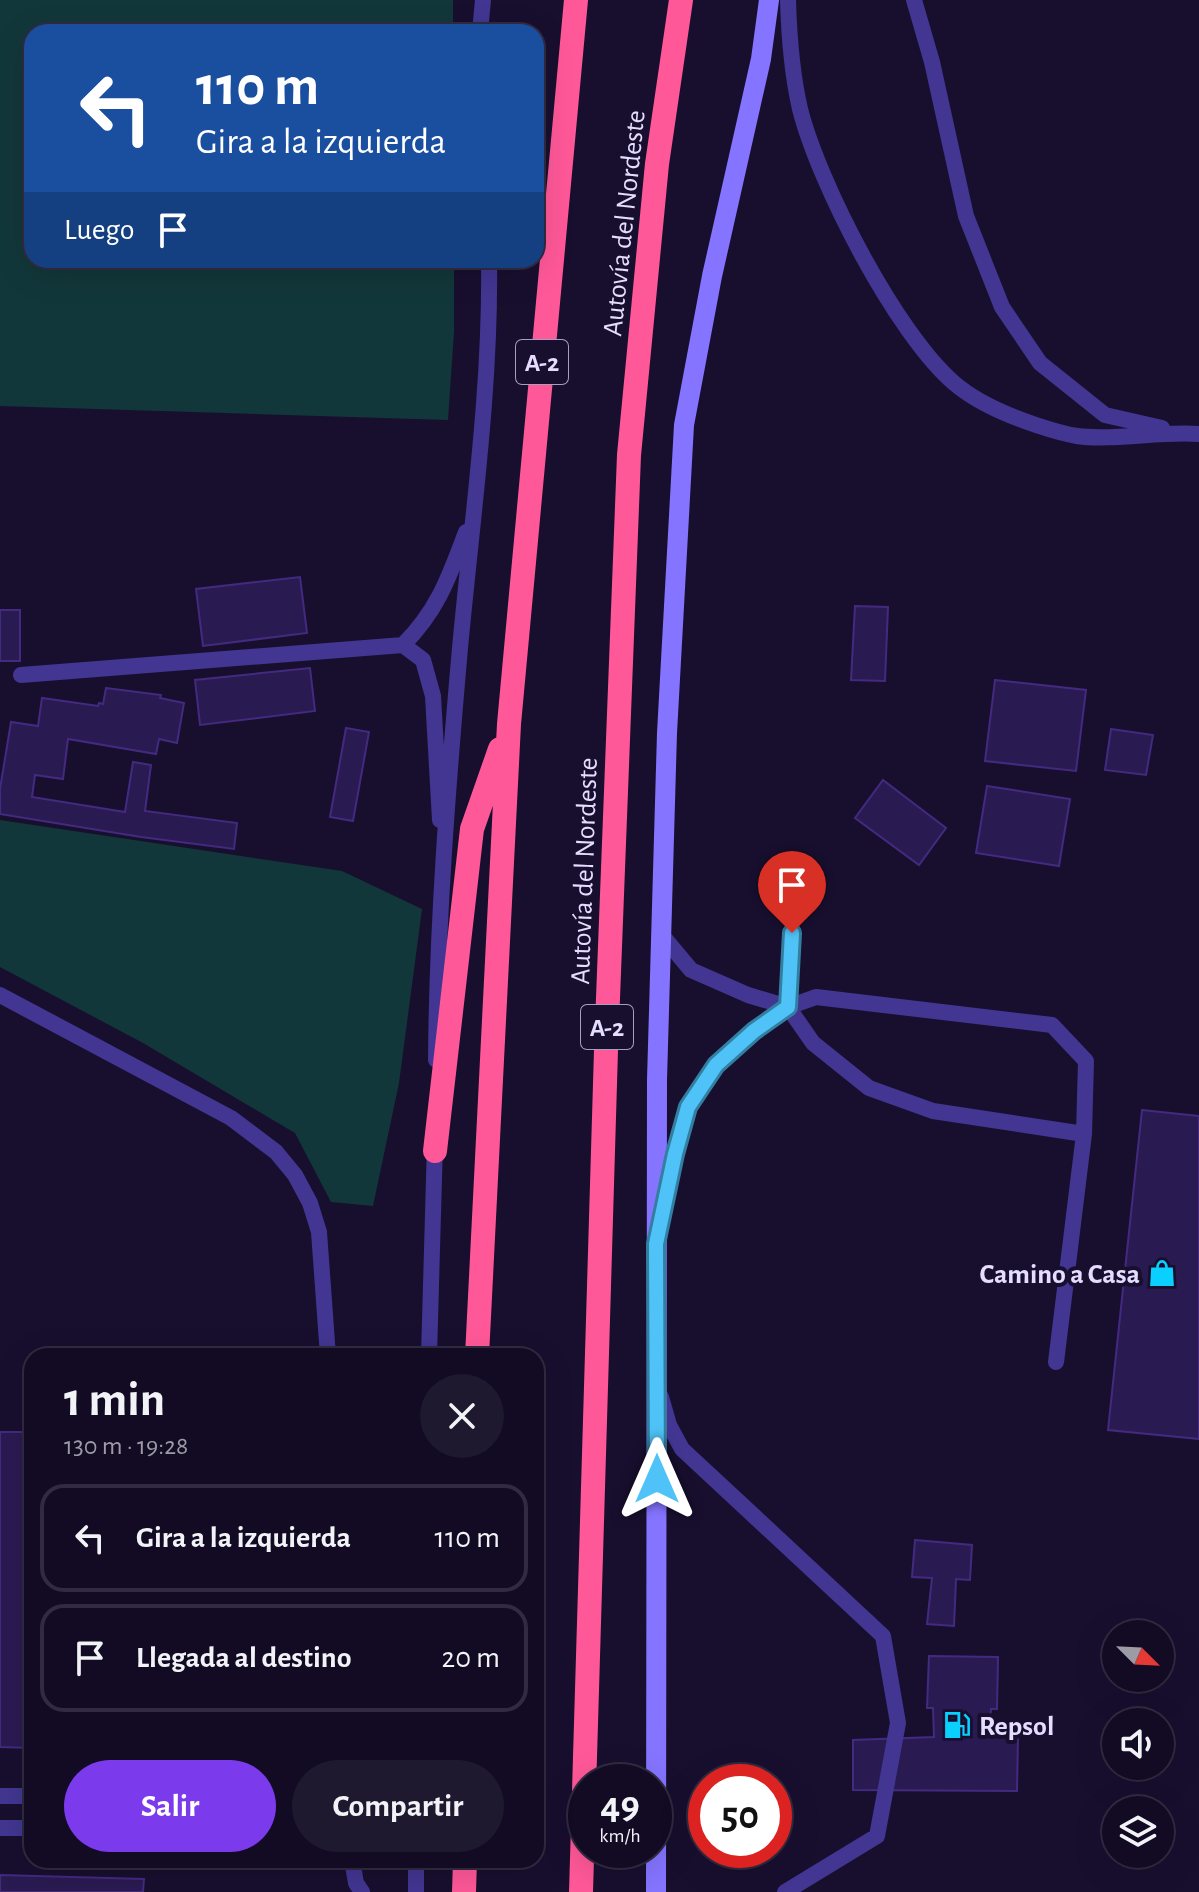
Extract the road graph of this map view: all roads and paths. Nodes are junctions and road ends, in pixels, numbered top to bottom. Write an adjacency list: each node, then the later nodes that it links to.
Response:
1 (576, 0): 13 (highway, A-2)
2 (681, 0): 38 (highway, Autovía del Nordeste / A-2)
3 (769, 0): 15 (main road)
4 (788, 0): 9 (lane)
5 (914, 0): 9 (lane)
6 (485, 4): 7 (lane)
7 (481, 24)
8 (489, 268): 10 (lane)
9 (1193, 434)
10 (474, 512): 11 (lane); 14 (lane)
11 (403, 645): 12 (lane); 14 (lane)
12 (21, 675)
13 (509, 724): 20 (highway); 24 (highway, A-2)
14 (444, 860): 20 (lane)
15 (660, 933): 18 (lane); 21 (main road)
16 (792, 933): 18 (lane)
17 (0, 995): 22 (lane)
18 (788, 1007): 19 (lane); 19 (lane); 21 (lane)
19 (1084, 1134): 25 (lane)
20 (435, 1151): 23 (lane)
21 (656, 1244): 26 (main road)
22 (327, 1348)
23 (429, 1348)
24 (477, 1348)
25 (1056, 1362)
26 (657, 1384): 34 (lane); 39 (main road)
27 (0, 1796): 28 (lane)
28 (24, 1796)
29 (0, 1828): 30 (lane)
30 (24, 1828)
31 (353, 1868): 35 (lane)
32 (416, 1868): 36 (lane)
33 (465, 1868): 37 (highway)
34 (811, 1885): 40 (lane)
35 (362, 1892)
36 (416, 1892)
37 (464, 1892)
38 (581, 1892)
39 (656, 1892)
40 (785, 1892)

